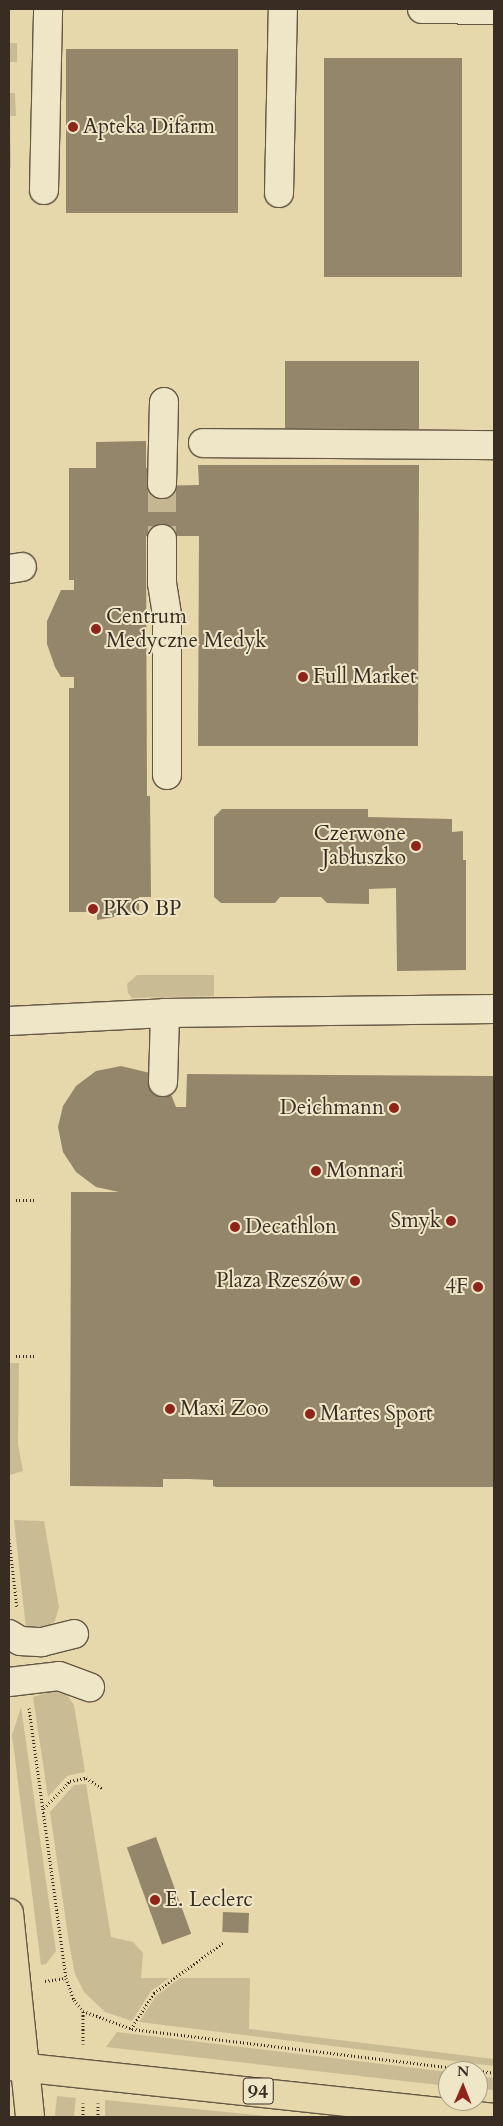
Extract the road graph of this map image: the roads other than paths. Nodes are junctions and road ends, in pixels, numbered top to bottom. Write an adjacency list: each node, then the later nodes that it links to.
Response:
1 (48, 9): 5 (lane)
2 (283, 9): 6 (lane)
3 (422, 9): 4 (lane)
4 (494, 10)
5 (44, 190)
6 (280, 193)
7 (164, 402): 10 (lane)
8 (203, 443): 9 (lane)
9 (494, 445)
10 (162, 484)
11 (162, 539): 12 (lane)
12 (167, 775)
13 (494, 1009): 14 (lane)
14 (165, 1013): 15 (lane); 16 (lane)
15 (9, 1021)
16 (163, 1082)
17 (74, 1634): 18 (lane)
18 (15, 1637)
19 (17, 1680): 20 (lane)
20 (90, 1687)
21 (9, 1913): 22 (main road)
22 (17, 2067): 23 (main road); 24 (main road, 94)
23 (30, 2117)
24 (490, 2117)

